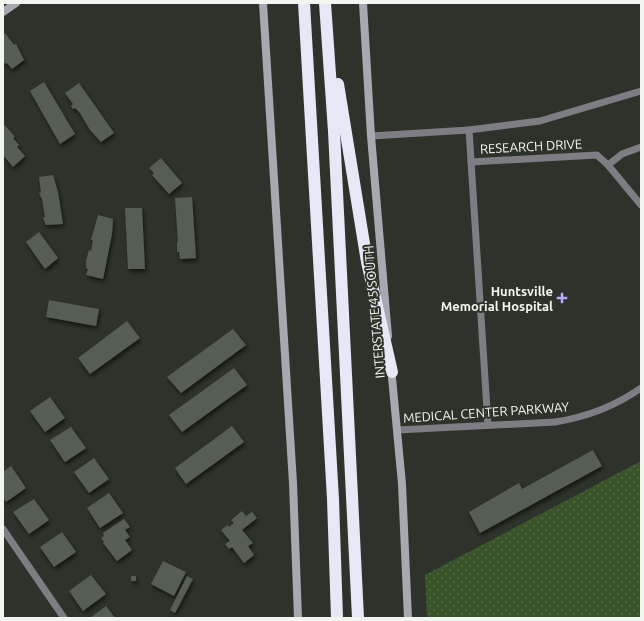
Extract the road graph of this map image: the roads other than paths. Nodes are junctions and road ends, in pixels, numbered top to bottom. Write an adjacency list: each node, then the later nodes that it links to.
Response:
1 (16, 3): 7 (main road)
2 (262, 3): 21 (main road)
3 (304, 3): 22 (highway)
4 (325, 3): 23 (highway)
5 (329, 3): 15 (highway)
6 (363, 3): 10 (main road, INTERSTATE 45 SOUTH)
7 (3, 12)
8 (641, 91): 9 (street)
9 (469, 130): 10 (street); 12 (street)
10 (370, 136): 15 (main road, INTERSTATE 45 SOUTH)
11 (641, 147): 13 (street)
12 (471, 162): 13 (street, RESEARCH DRIVE); 17 (street)
13 (608, 165): 14 (street, RESEARCH DRIVE)
14 (641, 205)
15 (392, 372): 18 (main road, INTERSTATE 45 SOUTH)
16 (641, 388): 17 (street, MEDICAL CENTER PARKWAY)
17 (488, 425): 18 (street, MEDICAL CENTER PARKWAY)
18 (397, 430): 24 (main road, INTERSTATE 45 SOUTH)
19 (3, 529): 20 (street)
20 (64, 618)
21 (298, 618)
22 (337, 618)
23 (358, 618)
24 (408, 618)

